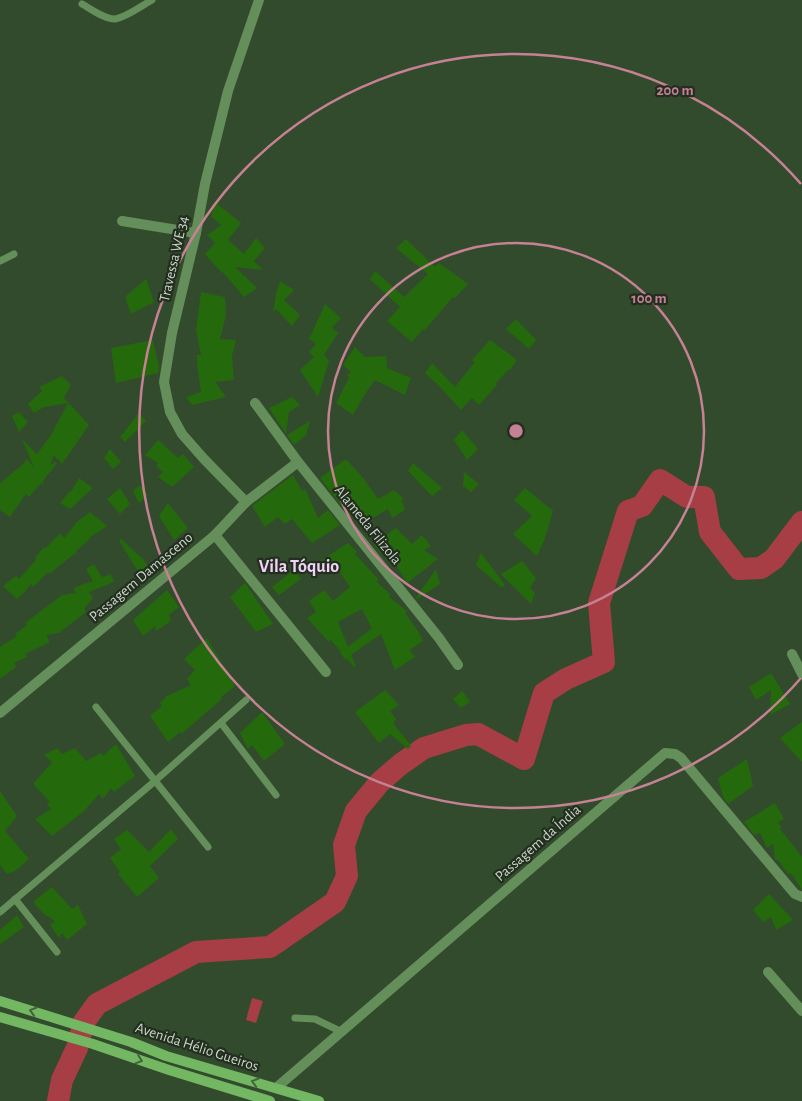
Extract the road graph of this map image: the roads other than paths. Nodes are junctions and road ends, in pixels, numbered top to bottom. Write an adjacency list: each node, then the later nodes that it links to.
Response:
1 (152, 0): 3 (lane)
2 (259, 0): 5 (street, Travessa WE 34)
3 (82, 4)
4 (122, 221): 5 (street)
5 (196, 233): 10 (street, Travessa WE 34)
6 (14, 254): 7 (lane)
7 (0, 261)
8 (255, 403): 9 (street, Alameda Filizola)
9 (298, 462): 10 (street, Passagem Damasceno); 13 (street, Alameda Filizola)
10 (246, 502): 11 (street, Passagem Damasceno)
11 (215, 535): 14 (street); 18 (street, Passagem Damasceno)
12 (792, 654): 15 (street)
13 (458, 665)
14 (326, 672)
15 (802, 674)
16 (246, 700): 19 (lane)
17 (96, 708): 20 (lane)
18 (0, 714)
19 (221, 723): 20 (lane); 21 (lane)
20 (155, 781): 22 (lane); 24 (lane)
21 (276, 795)
22 (208, 847)
23 (802, 897): 32 (street, Passagem da Índia)
24 (15, 899): 25 (lane); 26 (lane)
25 (0, 912)
26 (57, 952)
27 (768, 972): 29 (street)
28 (0, 1000): 33 (main road, Avenida Hélio Gueiros, one-way to 28)
29 (802, 1011)
30 (0, 1017): 34 (main road, Avenida Hélio Gueiros, one-way to 34)
31 (295, 1018): 32 (lane)
32 (342, 1032): 33 (street, Passagem da Índia)
33 (276, 1088): 35 (main road, Avenida Hélio Gueiros)
34 (270, 1101)
35 (319, 1101)

